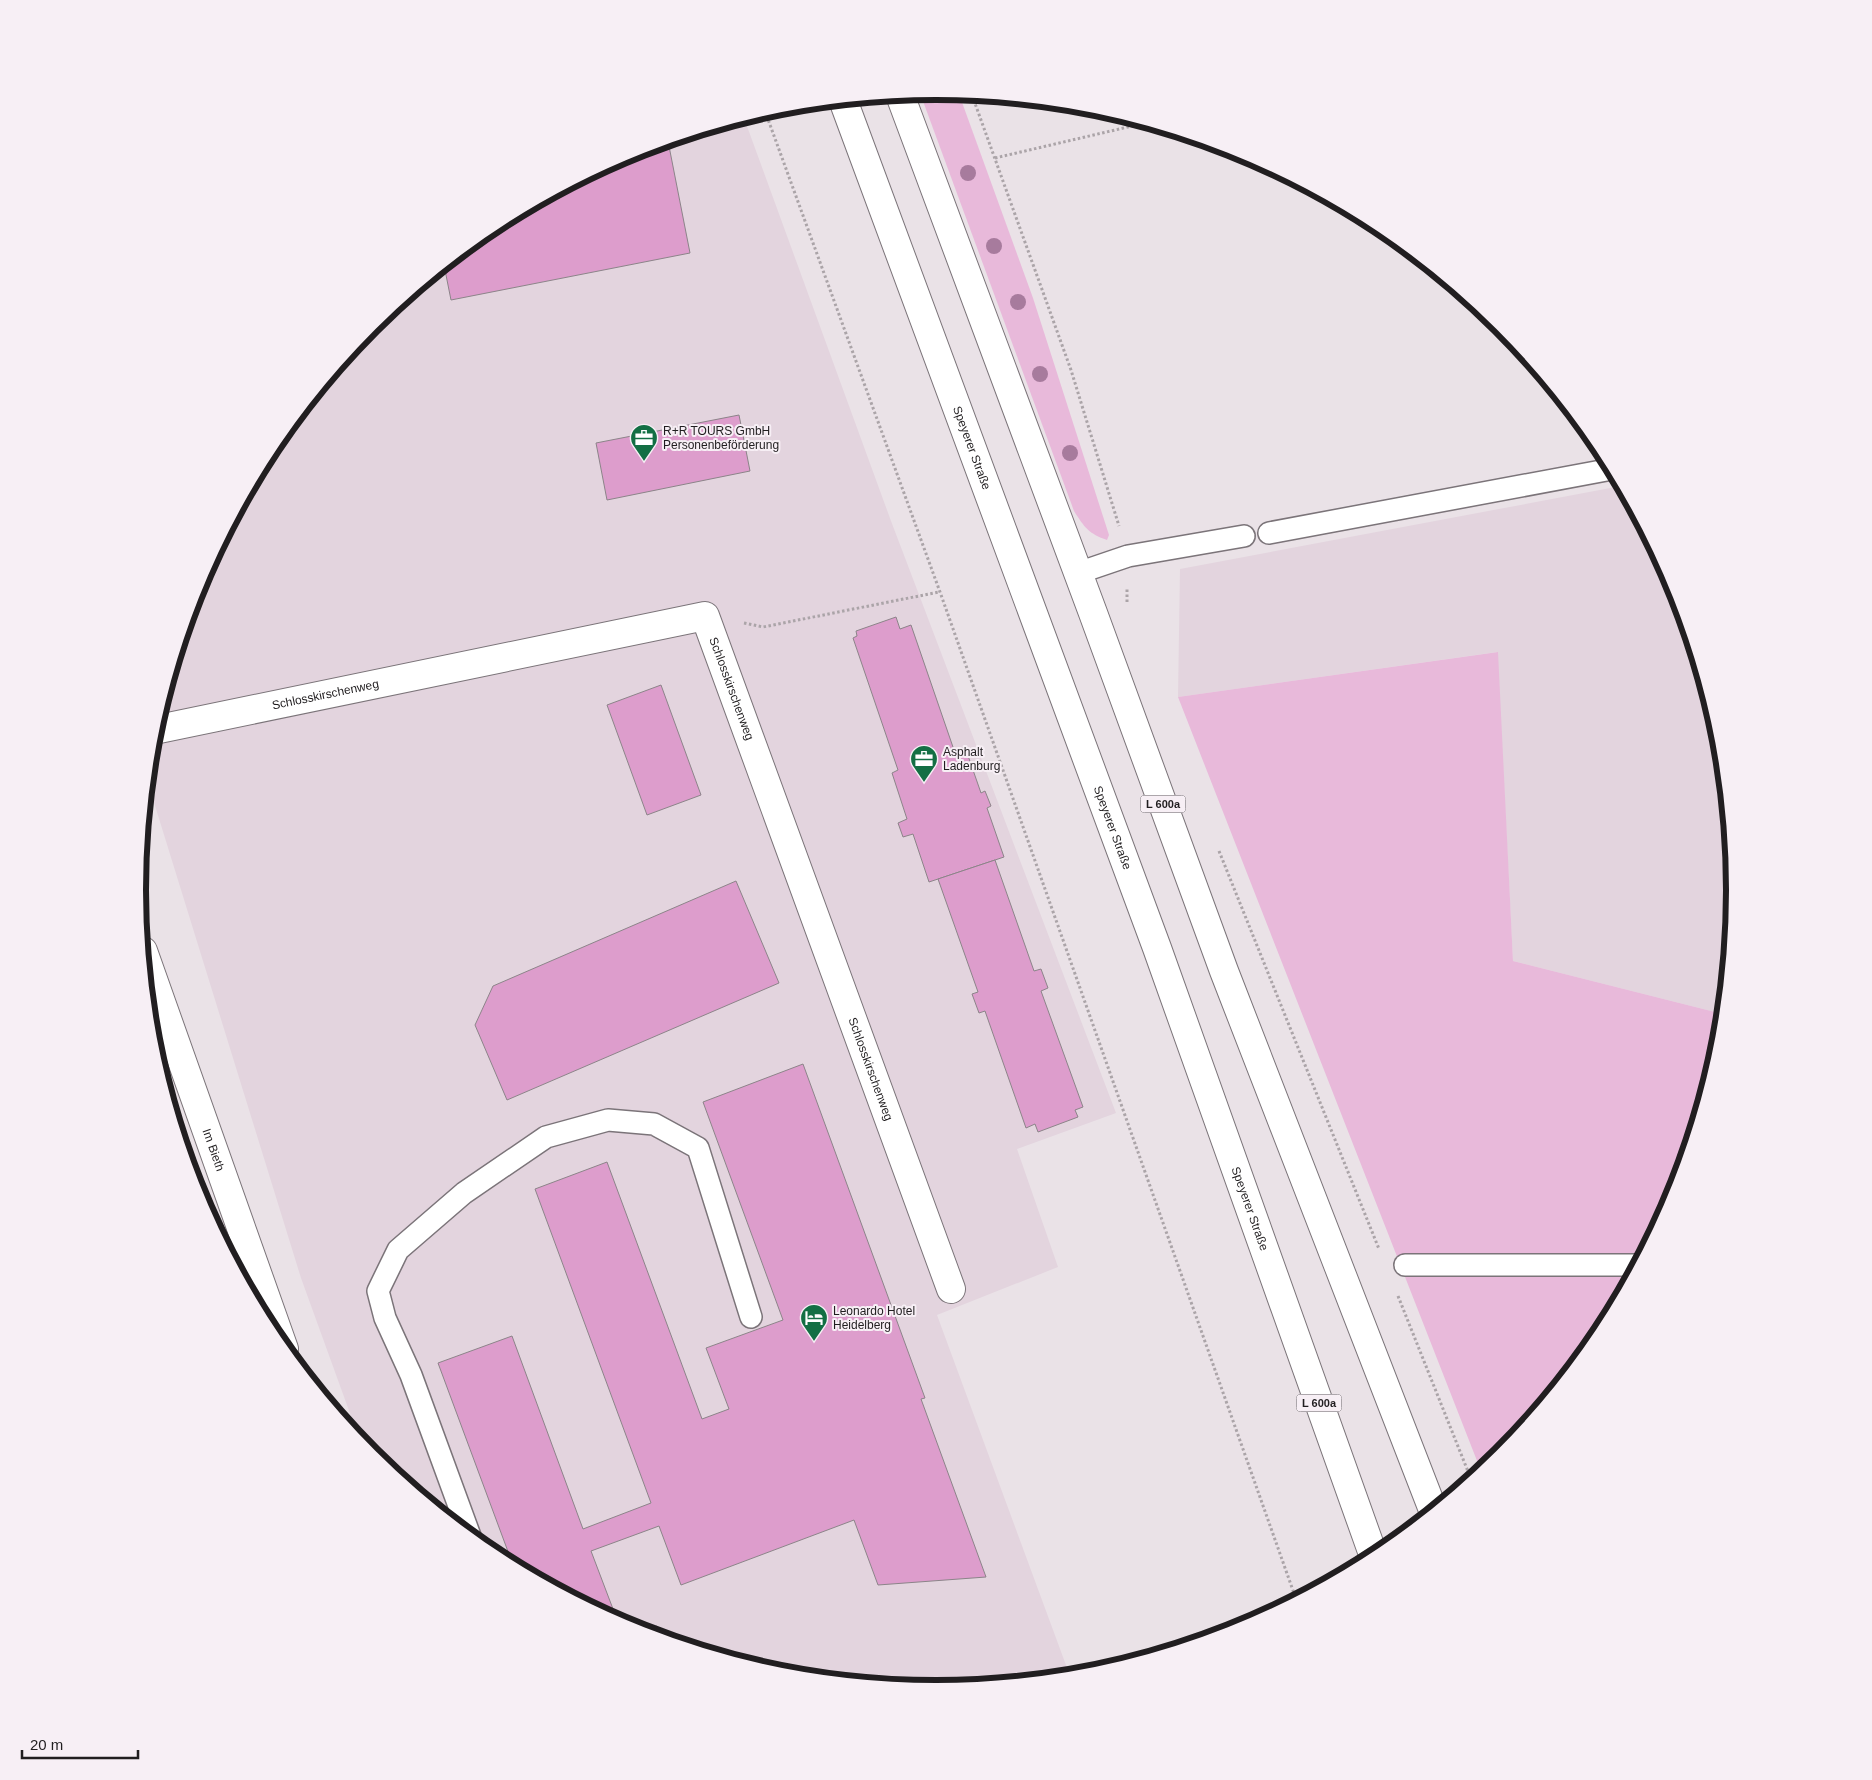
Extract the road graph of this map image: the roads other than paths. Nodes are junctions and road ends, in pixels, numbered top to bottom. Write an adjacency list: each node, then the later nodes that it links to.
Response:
1 (902, 101): 6 (main road, L 600a)
2 (845, 106): 16 (main road, Speyerer Straße / L 600a)
3 (1605, 470): 4 (lane)
4 (1269, 533)
5 (1244, 536): 6 (lane)
6 (1078, 573): 14 (main road, L 600a)
7 (163, 728): 11 (main road, Schlosskirschenweg)
8 (151, 974): 13 (main road, Im Bieth)
9 (1406, 1265): 10 (lane)
10 (1631, 1265)
11 (951, 1289)
12 (751, 1317): 15 (lane)
13 (274, 1321)
14 (1431, 1505)
15 (466, 1525)
16 (1371, 1549)

